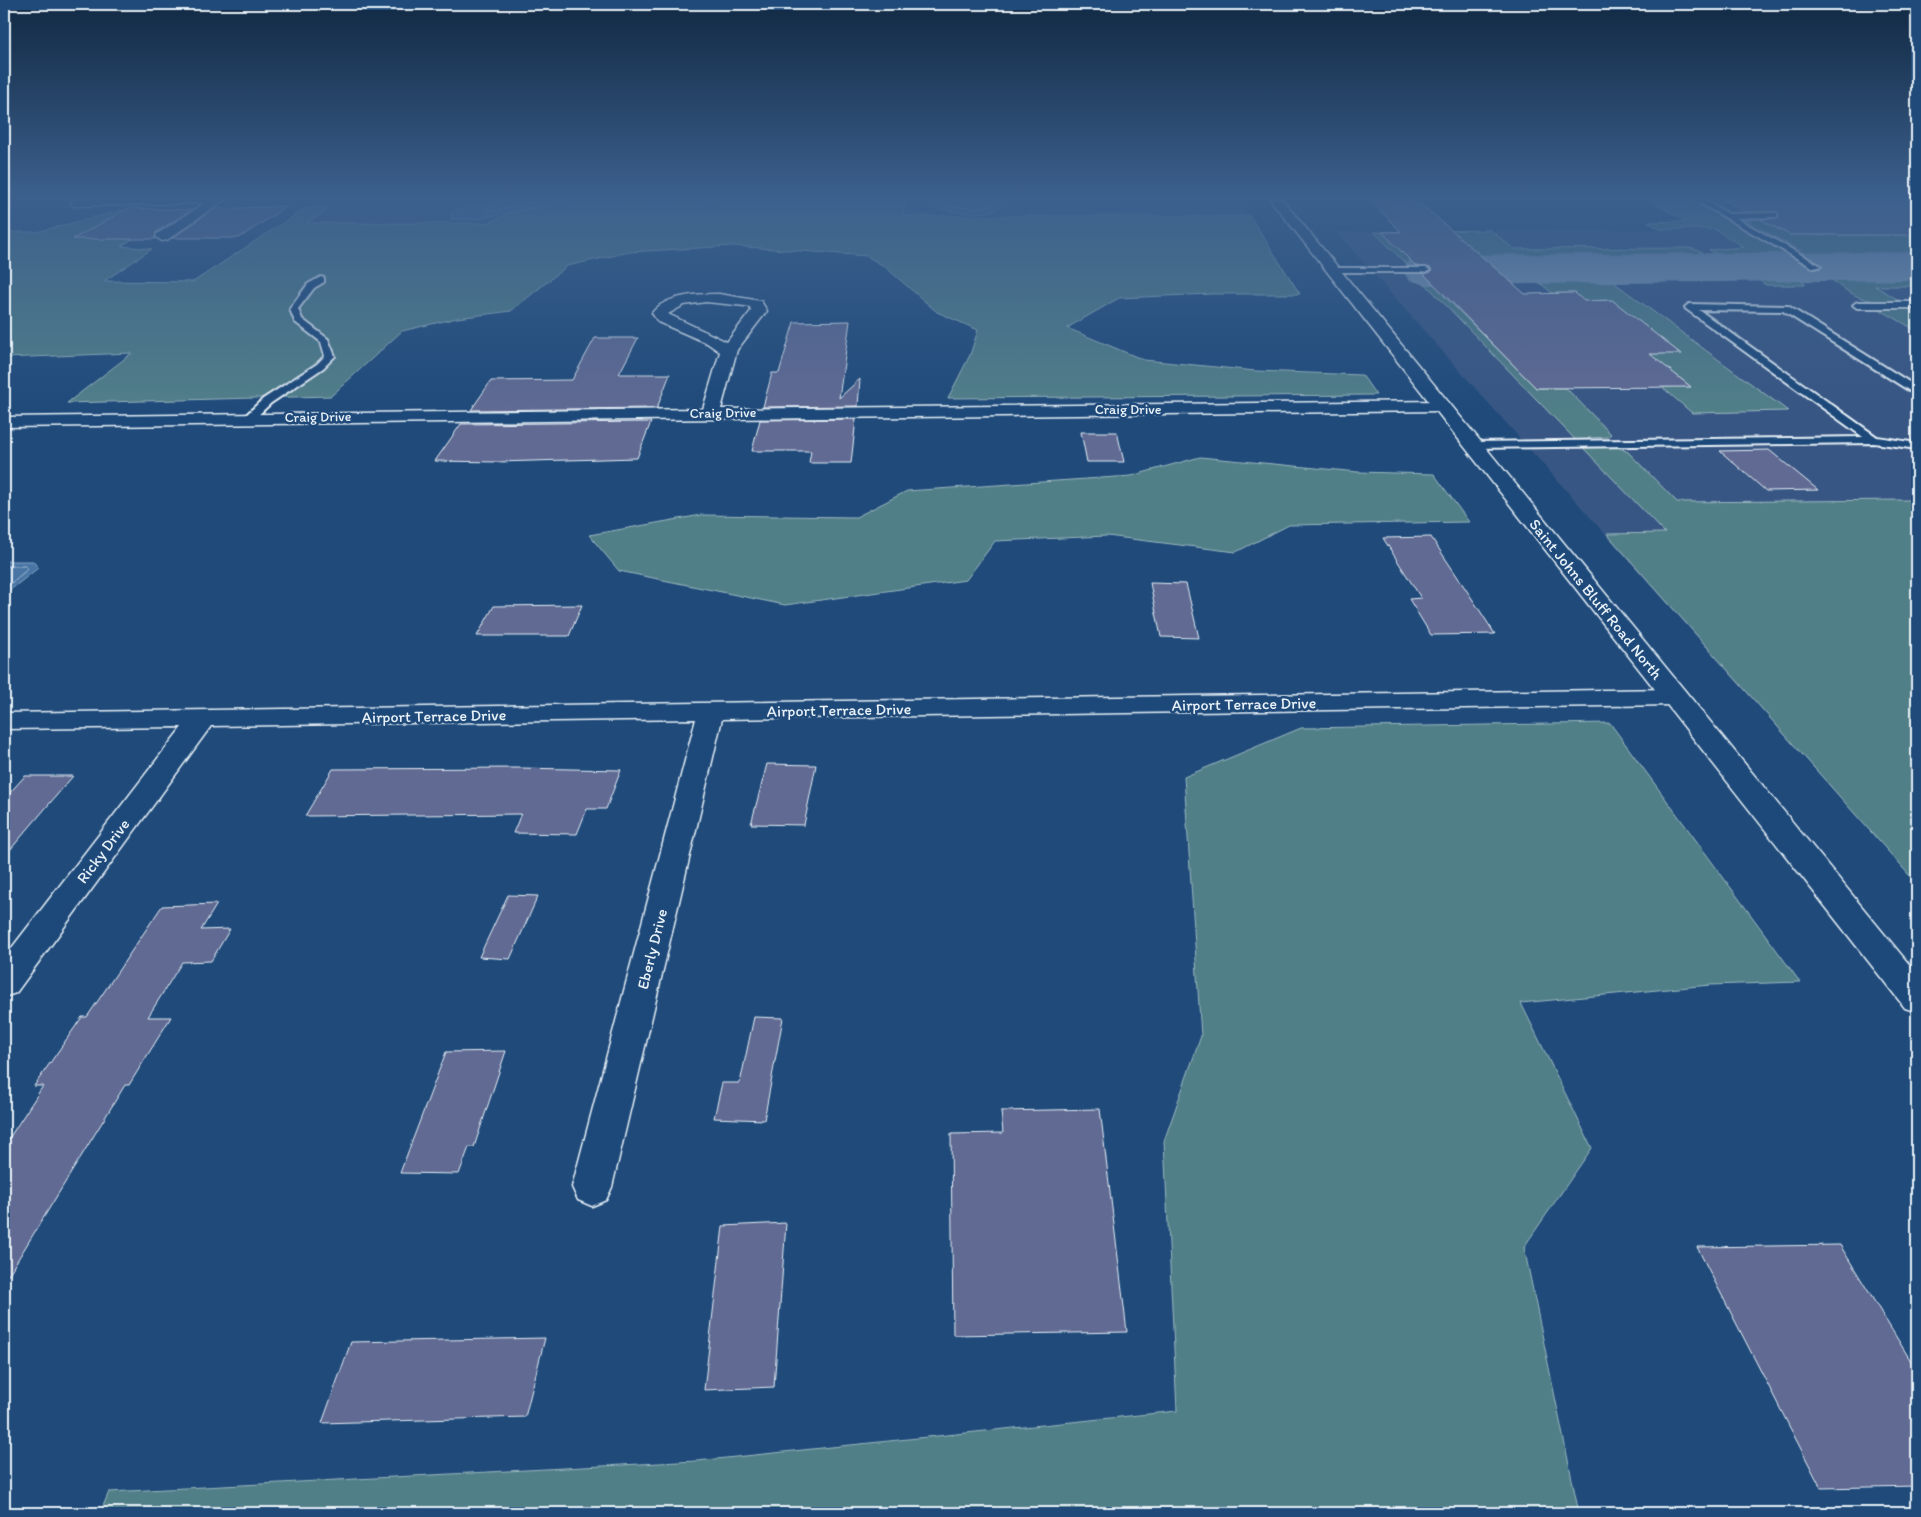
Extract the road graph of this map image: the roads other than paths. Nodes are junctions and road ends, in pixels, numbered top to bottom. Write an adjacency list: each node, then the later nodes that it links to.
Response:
1 (1332, 270): 2 (lane); 8 (street, Saint Johns Bluff Road North)
2 (1426, 270)
3 (321, 280): 10 (lane)
4 (1857, 305): 5 (lane)
5 (1917, 305)
6 (729, 350): 6 (street); 9 (street)
7 (1917, 391): 12 (lane)
8 (1442, 406): 9 (street, Craig Drive); 13 (street, Saint Johns Bluff Road North)
9 (711, 413): 10 (street, Craig Drive)
10 (249, 418): 11 (street, Craig Drive)
11 (4, 422)
12 (1874, 440): 13 (lane); 14 (lane)
13 (1473, 444): 15 (street, Saint Johns Bluff Road North)
14 (1917, 446)
15 (1674, 697): 16 (street, Airport Terrace Drive); 20 (street, Saint Johns Bluff Road North)
16 (711, 712): 17 (street, Airport Terrace Drive); 21 (street, Eberly Drive)
17 (203, 718): 18 (street, Airport Terrace Drive); 19 (street, Ricky Drive)
18 (4, 721)
19 (4, 983)
20 (1917, 998)
21 (592, 1187)

